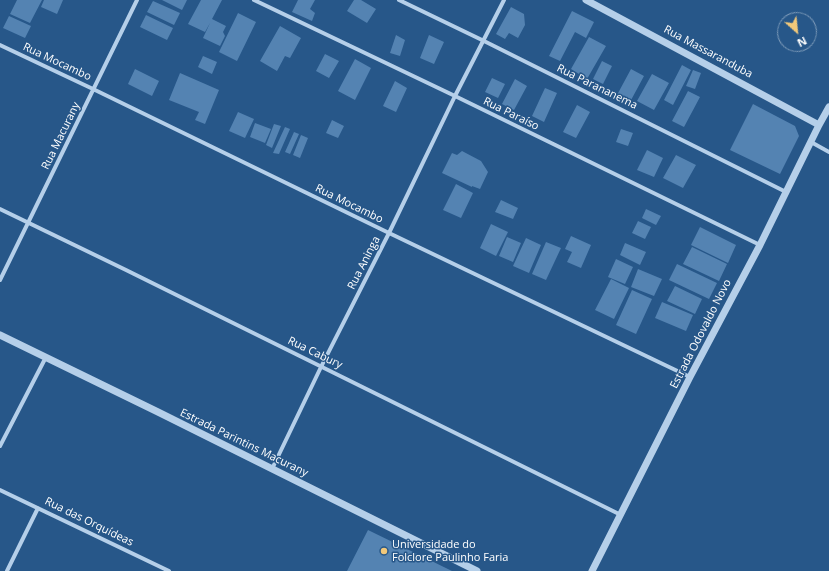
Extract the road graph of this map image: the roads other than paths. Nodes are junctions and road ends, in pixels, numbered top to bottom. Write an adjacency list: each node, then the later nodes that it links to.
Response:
1 (137, 0): 8 (street, Rua Macurany)
2 (254, 0): 9 (street, Rua Paraíso)
3 (399, 0): 6 (street, Rua Parananema)
4 (504, 0): 6 (street, Rua Aninga)
5 (586, 0): 11 (street, Rua Massaranduba)
6 (482, 40): 9 (street, Rua Aninga); 14 (street, Rua Parananema)
7 (0, 45): 8 (street, Rua Mocambo)
8 (93, 90): 16 (street, Rua Macurany); 17 (street, Rua Mocambo)
9 (454, 96): 17 (street, Rua Aninga); 18 (street, Rua Paraíso)
10 (829, 107): 11 (street, Estrada Odovaldo Novo)
11 (819, 125): 12 (street, Estrada Odovaldo Novo)
12 (811, 142): 13 (street); 14 (street, Estrada Odovaldo Novo)
13 (829, 152)
14 (786, 192): 18 (street, Estrada Odovaldo Novo)
15 (0, 209): 16 (street, Rua Cabury)
16 (28, 223): 19 (street, Rua Macurany); 22 (street, Rua Cabury)
17 (389, 233): 22 (street, Rua Aninga); 23 (street, Rua Mocambo)
18 (760, 245): 23 (street, Estrada Odovaldo Novo)
19 (0, 280)
20 (0, 335): 21 (street, Estrada Parintins Macurany)
21 (46, 357): 24 (street); 25 (street, Estrada Parintins Macurany)
22 (321, 367): 25 (street, Rua Aninga); 28 (street, Rua Cabury)
23 (690, 378): 28 (street, Estrada Odovaldo Novo)
24 (0, 446)
25 (272, 469): 31 (street, Estrada Parintins Macurany)
26 (0, 490): 27 (street, Rua das Orquídeas)
27 (38, 508): 29 (street); 30 (street, Rua das Orquídeas)
28 (621, 515): 32 (street, Estrada Odovaldo Novo)
29 (7, 571)
30 (169, 571)
31 (477, 571)
32 (592, 571)

